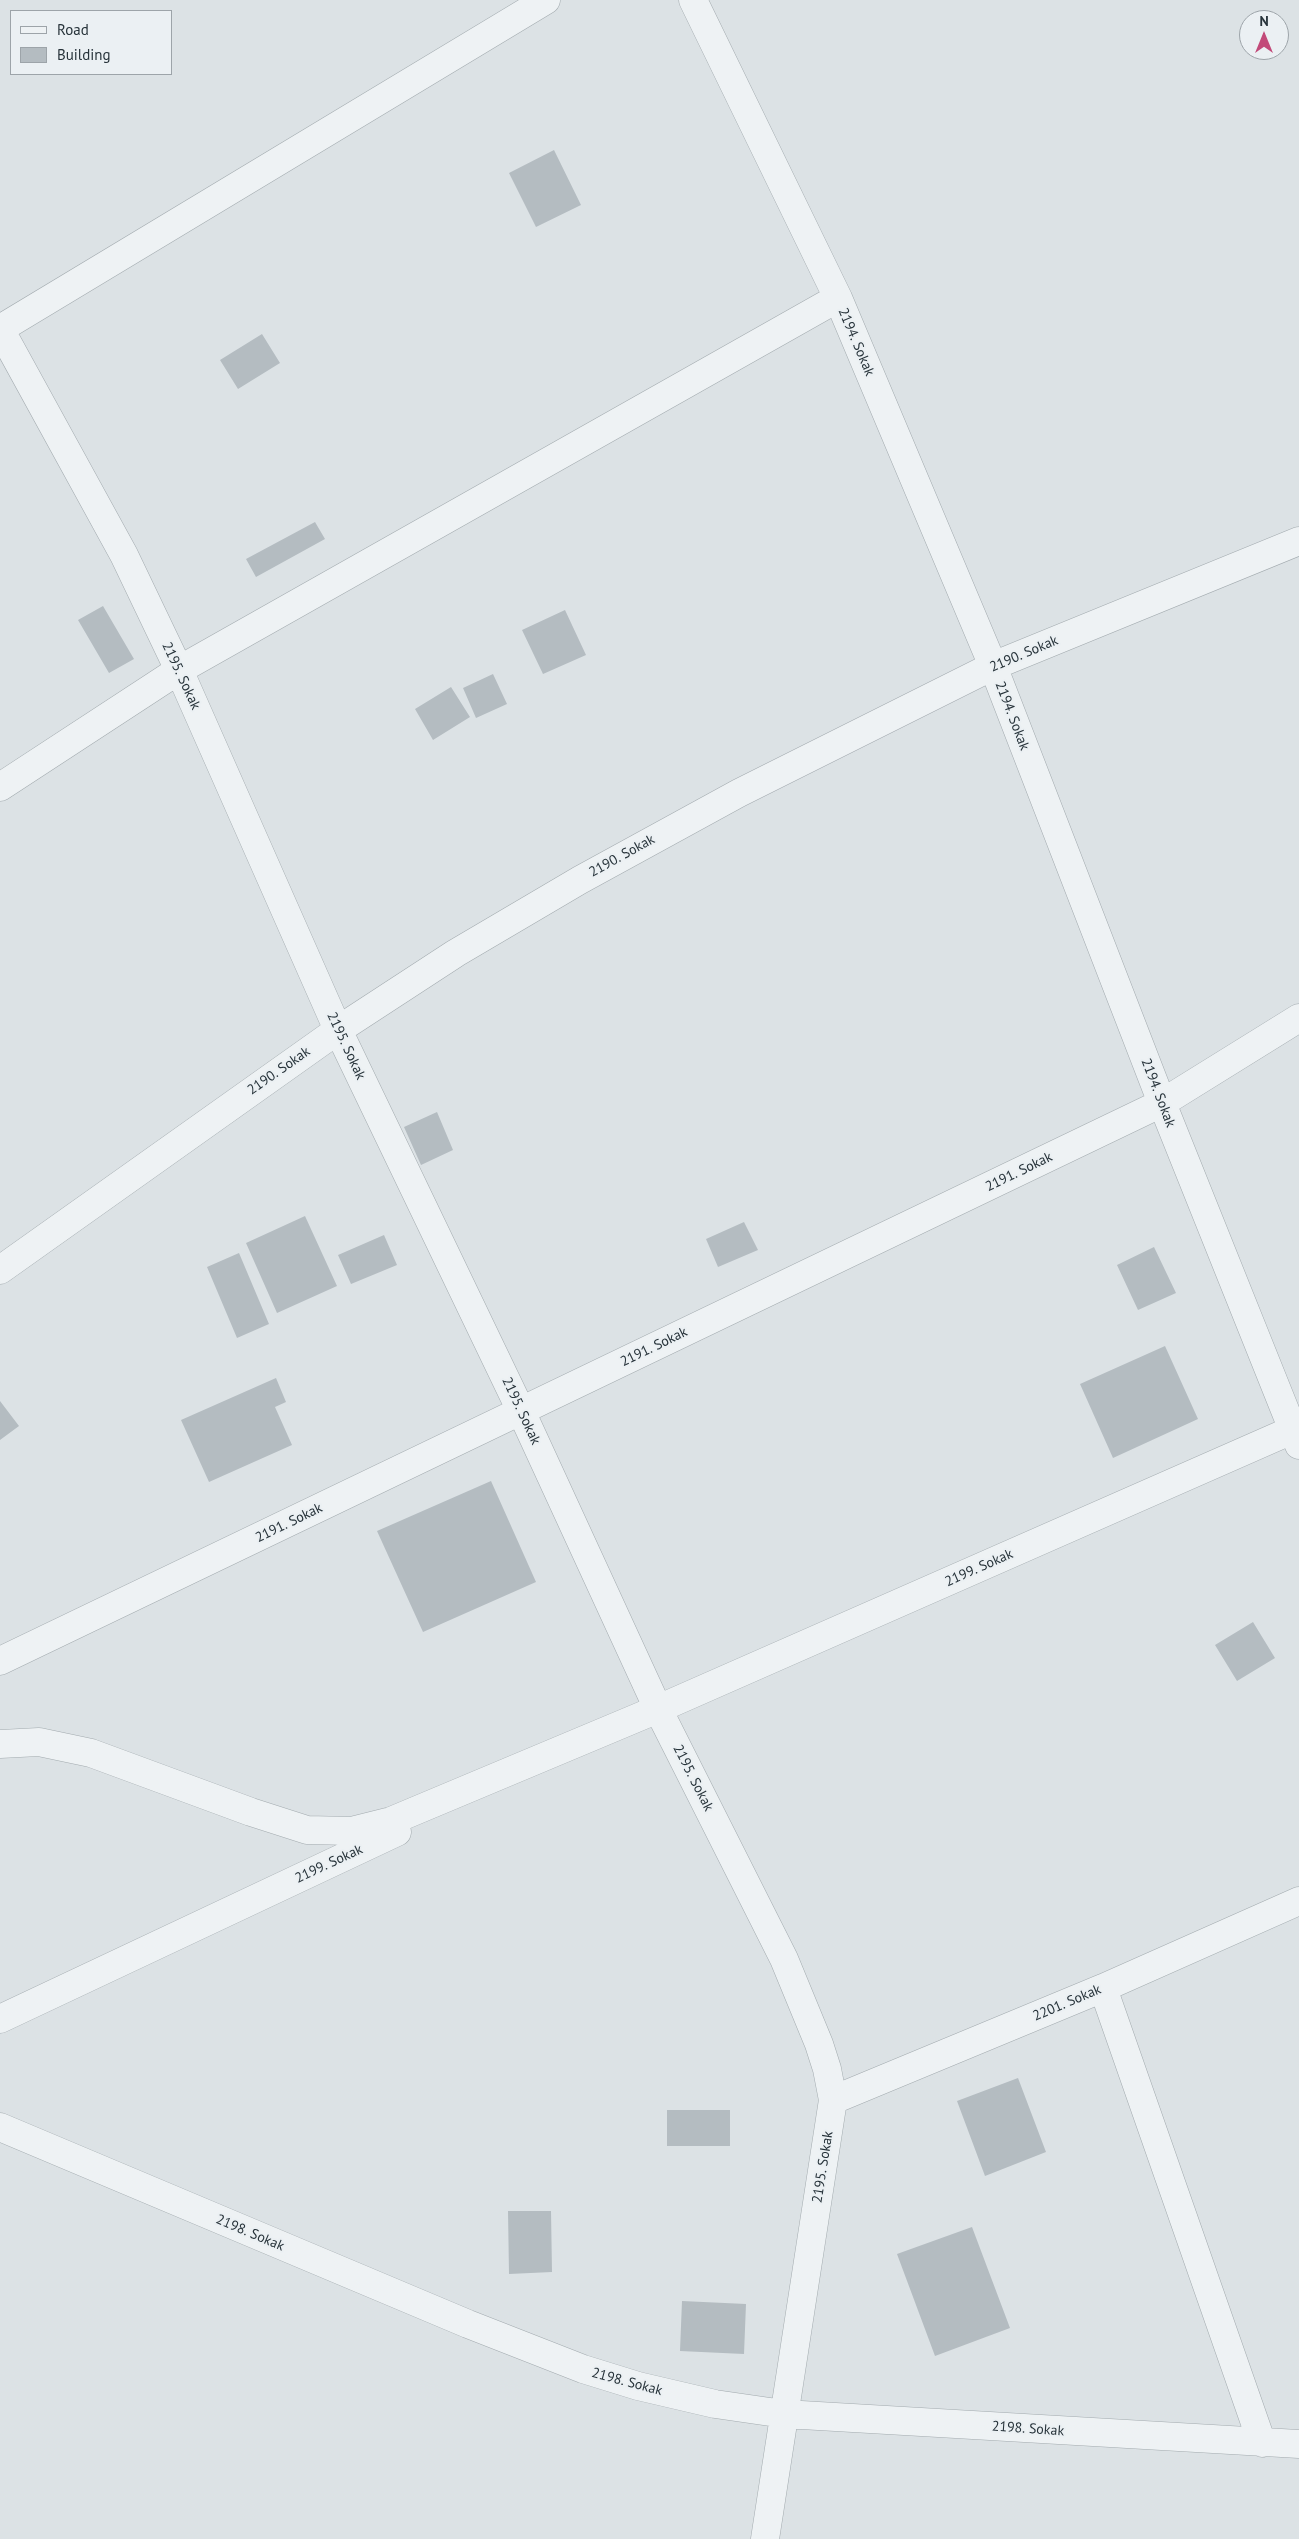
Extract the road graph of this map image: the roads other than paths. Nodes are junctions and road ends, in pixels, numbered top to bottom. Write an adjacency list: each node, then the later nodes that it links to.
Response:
1 (546, 0): 4 (street)
2 (693, 0): 3 (street, 2194. Sokak)
3 (838, 298): 6 (street, 2194. Sokak); 7 (street)
4 (0, 329): 7 (street, 2195. Sokak)
5 (1299, 541): 6 (street, 2190. Sokak)
6 (993, 666): 10 (street, 2190. Sokak); 11 (street, 2194. Sokak)
7 (179, 670): 8 (street); 10 (street, 2195. Sokak)
8 (0, 787)
9 (1299, 1018): 11 (street, 2191. Sokak)
10 (338, 1030): 12 (street, 2190. Sokak); 13 (street, 2195. Sokak)
11 (1162, 1103): 13 (street, 2191. Sokak); 14 (street, 2194. Sokak)
12 (0, 1270)
13 (521, 1411): 15 (street, 2191. Sokak); 16 (street, 2195. Sokak)
14 (1297, 1434): 16 (street, 2199. Sokak)
15 (0, 1661)
16 (658, 1709): 17 (street, 2199. Sokak); 20 (street, 2199. Sokak); 21 (street, 2195. Sokak)
17 (0, 1744)
18 (1299, 1901): 19 (street, 2201. Sokak)
19 (1103, 1988): 21 (street, 2201. Sokak); 24 (street)
20 (0, 2019)
21 (833, 2100): 23 (street, 2195. Sokak)
22 (0, 2127): 23 (street, 2198. Sokak)
23 (784, 2414): 24 (street, 2198. Sokak); 26 (street, 2195. Sokak)
24 (1262, 2443): 25 (street, 2198. Sokak)
25 (1299, 2444)
26 (765, 2539)

